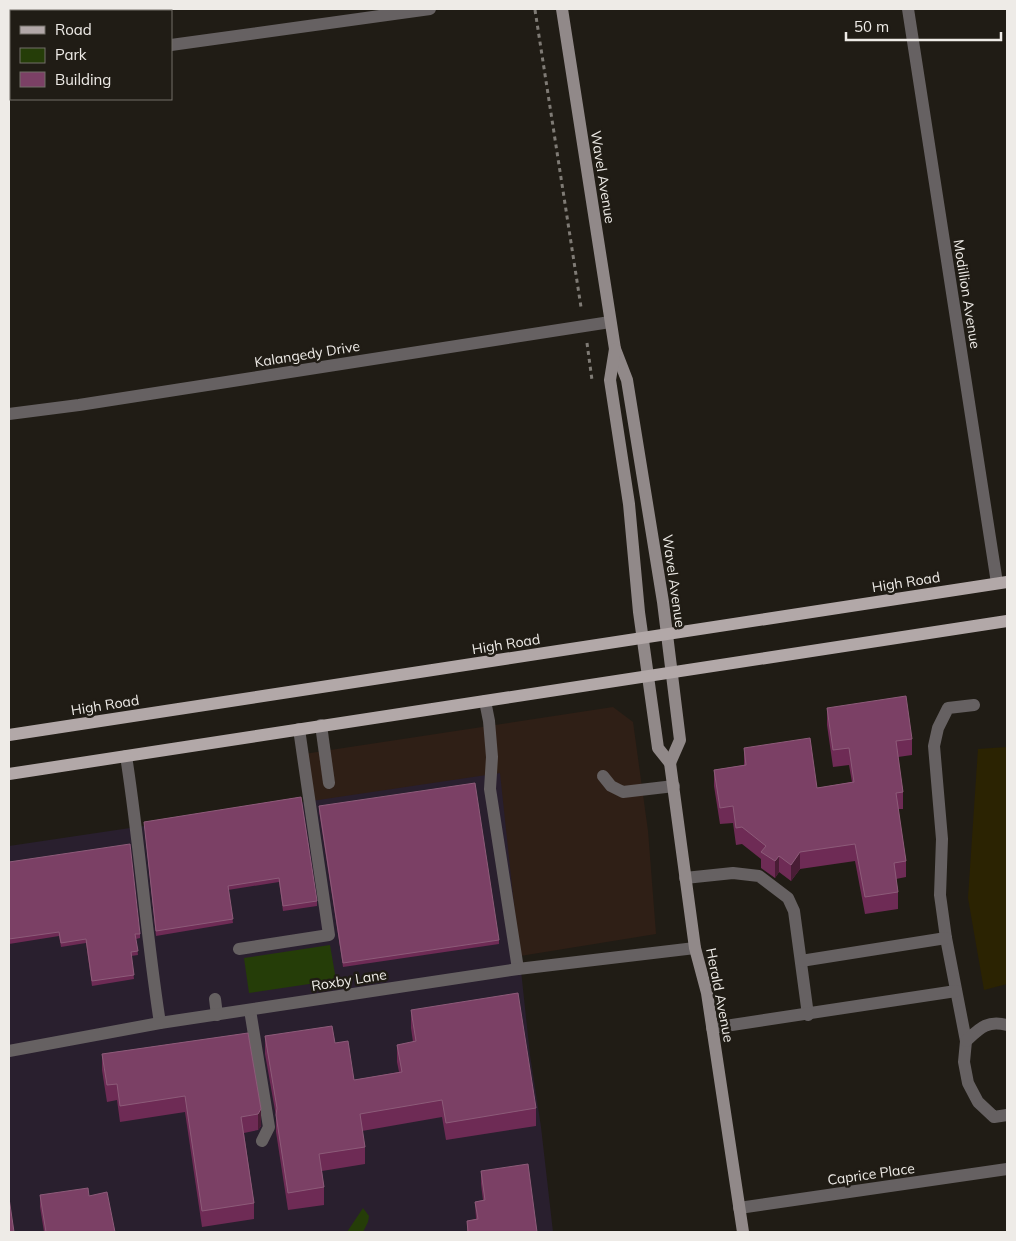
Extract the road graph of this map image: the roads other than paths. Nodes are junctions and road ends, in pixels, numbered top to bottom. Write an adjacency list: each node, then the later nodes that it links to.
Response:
1 (430, 9): 4 (street)
2 (562, 9): 5 (street, Wavel Avenue)
3 (908, 9): 8 (street, Modillion Avenue)
4 (172, 45)
5 (610, 322): 6 (street, Wavel Avenue); 7 (street, Kalangedy Drive)
6 (615, 349): 10 (street, Wavel Avenue); 11 (street, Wavel Avenue)
7 (9, 414)
8 (1002, 582): 10 (main road, High Road)
9 (1007, 621): 12 (main road)
10 (667, 634): 11 (main road, High Road); 12 (street, Wavel Avenue)
11 (643, 638): 13 (street, Herald Avenue); 18 (main road, High Road)
12 (672, 672): 13 (main road); 20 (street)
13 (648, 676): 14 (main road); 20 (street, Herald Avenue)
14 (485, 701): 16 (main road); 30 (street)
15 (974, 705): 26 (street)
16 (321, 725): 17 (main road); 23 (street)
17 (299, 728): 19 (main road); 28 (street)
18 (9, 736)
19 (126, 756): 21 (main road); 36 (street)
20 (670, 763): 24 (street, Herald Avenue)
21 (9, 774)
22 (603, 776): 24 (street)
23 (330, 783)
24 (674, 786): 25 (street, Herald Avenue)
25 (685, 878): 27 (street, Herald Avenue); 29 (street)
26 (946, 938): 29 (street); 31 (street)
27 (695, 948): 30 (street, Roxby Lane); 38 (street, Herald Avenue)
28 (239, 949)
29 (801, 961): 35 (street)
30 (518, 969): 33 (street, Roxby Lane)
31 (956, 991): 35 (street); 39 (street)
32 (215, 999): 34 (street)
33 (250, 1010): 34 (street, Roxby Lane); 42 (street)
34 (217, 1015): 36 (street, Roxby Lane)
35 (808, 1015): 38 (street)
36 (160, 1024): 40 (street, Roxby Lane)
37 (1007, 1024): 39 (street)
38 (712, 1028): 44 (street, Herald Avenue)
39 (966, 1041): 41 (street)
40 (9, 1051)
41 (1007, 1115)
42 (262, 1141)
43 (1007, 1169): 44 (street, Caprice Place)
44 (739, 1208): 45 (street, Herald Avenue)
45 (743, 1232)

